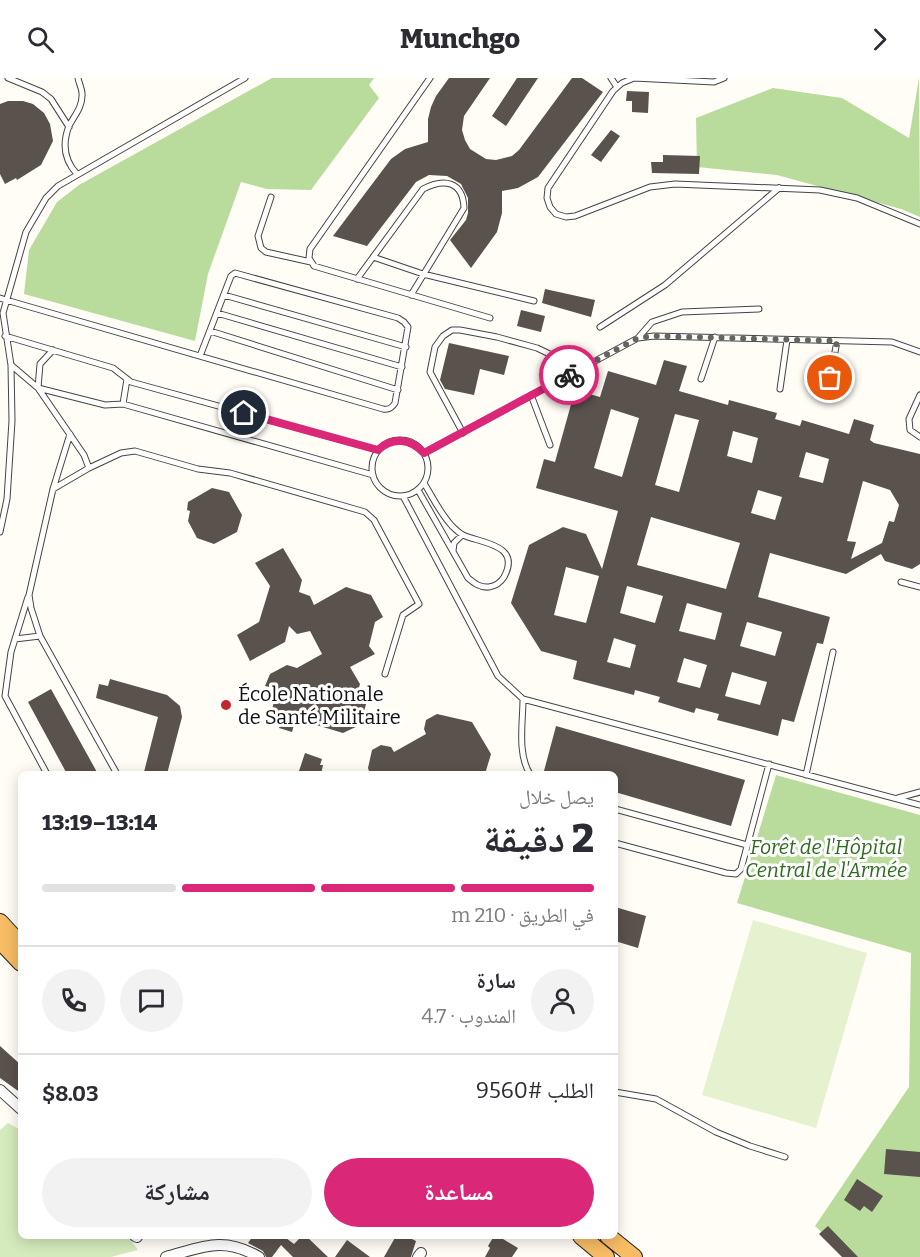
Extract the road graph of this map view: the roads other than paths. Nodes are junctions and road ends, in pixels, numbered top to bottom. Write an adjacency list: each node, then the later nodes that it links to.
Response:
1 (8, 78): 8 (lane)
2 (78, 78): 8 (lane)
3 (245, 78): 9 (lane)
4 (430, 78): 14 (lane)
5 (611, 78): 7 (lane)
6 (724, 78): 7 (lane)
7 (616, 87): 10 (lane)
8 (69, 127): 9 (lane)
9 (76, 174): 19 (lane)
10 (779, 188): 12 (lane); 24 (lane)
11 (271, 197): 14 (lane)
12 (920, 224)
13 (373, 257): 15 (lane); 15 (lane); 16 (lane)
14 (310, 262): 16 (lane)
15 (423, 274): 18 (lane); 20 (lane)
16 (357, 279): 18 (lane)
17 (224, 295): 22 (lane); 31 (lane); 31 (lane)
18 (411, 295): 23 (lane)
19 (3, 299): 26 (lane); 34 (lane)
20 (534, 302)
21 (759, 309): 27 (lane)
22 (217, 313): 25 (lane); 36 (lane)
23 (490, 318)
24 (600, 327)
25 (210, 332): 34 (lane); 42 (lane)
26 (5, 336): 32 (lane); 35 (lane)
27 (638, 338): 28 (lane); 37 (lane)
28 (715, 338): 29 (lane); 39 (lane)
29 (787, 340): 30 (lane); 41 (lane)
30 (837, 341): 33 (lane); 45 (lane)
31 (406, 347): 36 (lane)
32 (53, 350): 38 (lane); 40 (lane)
33 (920, 352)
34 (200, 356): 42 (lane)
35 (11, 365): 40 (lane); 59 (lane)
36 (402, 367): 42 (lane)
37 (581, 369): 43 (lane); 47 (lane)
38 (127, 379): 46 (lane); 51 (lane)
39 (701, 379)
40 (38, 388): 46 (lane); 48 (lane)
41 (780, 389)
42 (398, 390)
43 (531, 395): 47 (lane); 50 (lane)
44 (920, 395): 49 (lane)
45 (827, 396)
46 (123, 404): 54 (lane)
47 (463, 432): 52 (lane)
48 (70, 434): 53 (lane); 56 (lane)
49 (920, 437)
50 (550, 445)
51 (378, 450): 52 (lane); 54 (lane)
52 (424, 453): 55 (lane)
53 (89, 468): 56 (lane); 68 (lane)
54 (373, 475): 58 (lane)
55 (424, 483): 57 (lane); 60 (lane)
56 (53, 489): 64 (lane)
57 (418, 490): 58 (lane); 61 (lane)
58 (403, 496): 69 (lane)
59 (0, 532)
60 (462, 535): 61 (lane); 61 (lane)
61 (453, 551)
62 (901, 582): 63 (lane)
63 (920, 586)
64 (29, 595): 65 (lane); 66 (lane)
65 (40, 636): 66 (lane); 72 (lane)
66 (15, 639): 71 (lane)
67 (833, 652): 74 (lane)
68 (385, 674)
69 (523, 699): 70 (lane); 73 (lane)
70 (769, 764): 74 (lane); 80 (lane)
71 (45, 771)
72 (115, 771)
73 (528, 771)
74 (806, 775): 76 (lane)
75 (920, 792): 76 (lane)
76 (893, 798): 77 (lane)
77 (920, 806)
78 (618, 810): 80 (lane)
79 (618, 844): 80 (lane)
80 (747, 845)
81 (0, 922): 83 (highway)
82 (0, 941): 84 (highway)
83 (18, 942)
84 (18, 960)
85 (0, 1090): 87 (street)
86 (618, 1093): 88 (lane)
87 (18, 1106)
88 (785, 1157)
89 (585, 1239): 94 (highway)
90 (612, 1239): 95 (highway)
91 (219, 1240): 92 (street); 93 (street)
92 (166, 1257)
93 (259, 1257)
94 (606, 1257)
95 (633, 1257)

